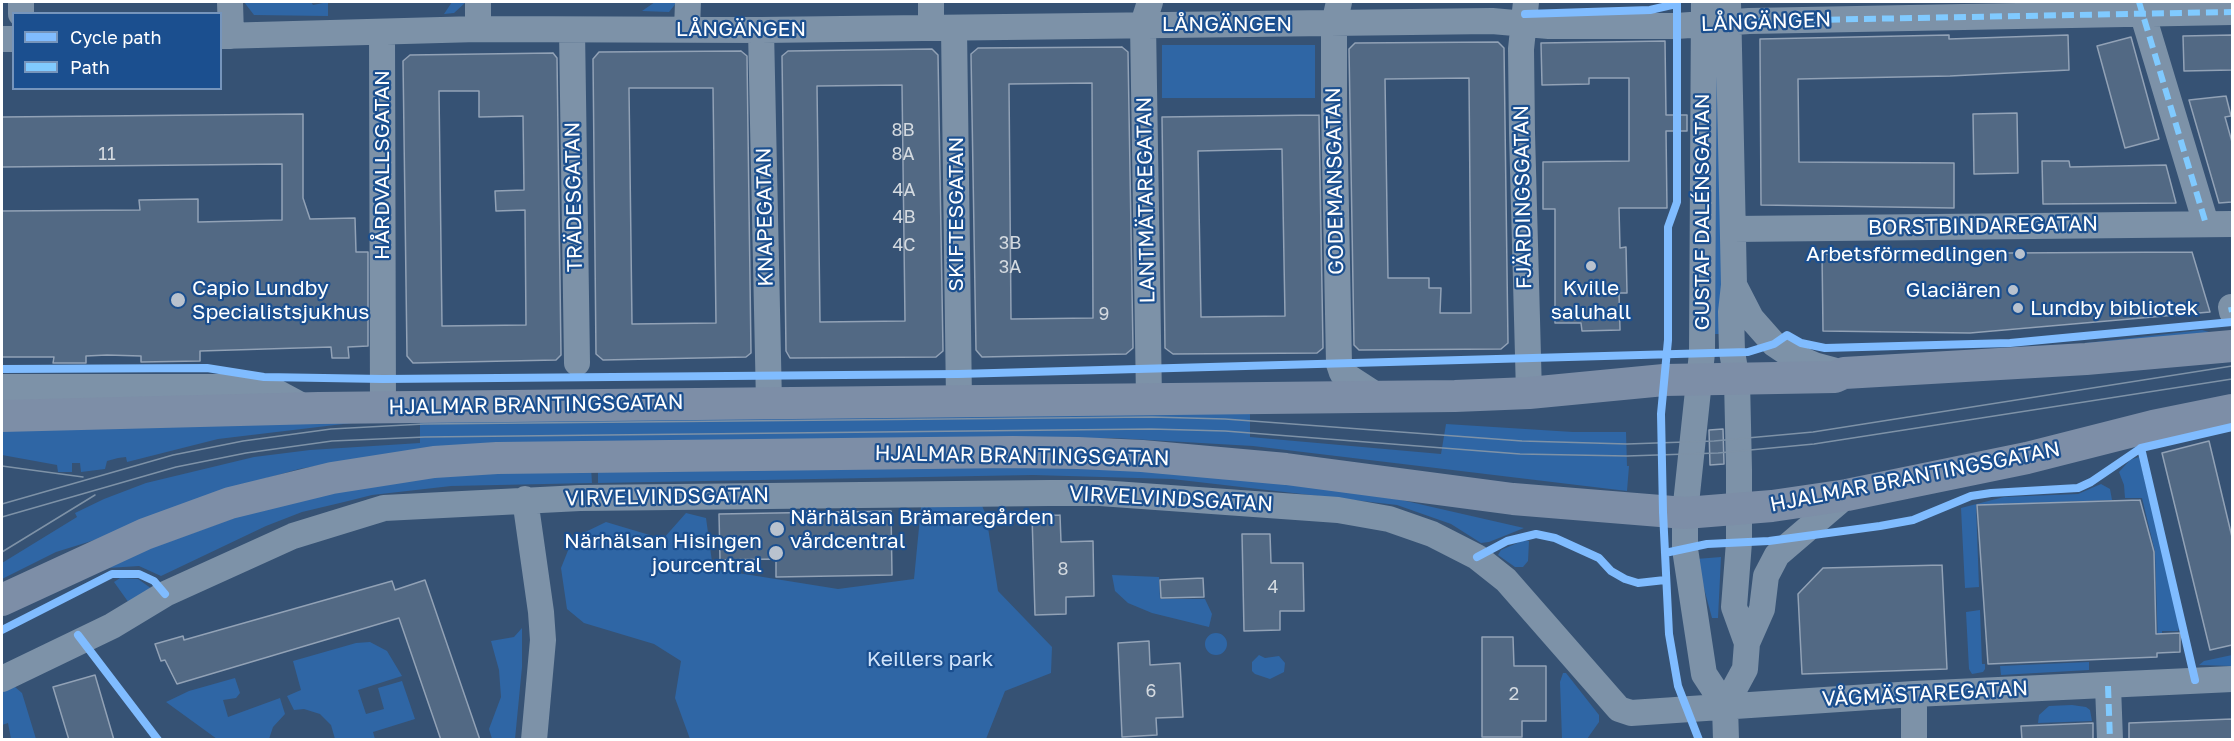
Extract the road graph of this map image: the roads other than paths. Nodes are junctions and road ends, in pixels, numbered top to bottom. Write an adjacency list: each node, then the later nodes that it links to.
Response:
1 (230, 2): 18 (street)
2 (478, 2): 13 (street)
3 (688, 2): 14 (street)
4 (931, 2): 12 (street, SKIFTESGATAN)
5 (2141, 8): 7 (street, LÅNGÄNGEN); 8 (street, LÅNGÄNGEN); 19 (street)
6 (1704, 12): 7 (street, LÅNGÄNGEN); 11 (street, LÅNGÄNGEN); 26 (street, GUSTAF DALÉNSGATAN)
7 (1729, 12): 21 (street, GUSTAF DALÉNSGATAN)
8 (2232, 12)
9 (1147, 13): 10 (street, LÅNGÄNGEN); 12 (street, LÅNGÄNGEN); 32 (street, LANTMÄTAREGATAN)
10 (1336, 13): 11 (street, LÅNGÄNGEN); 31 (street, GODEMANSGATAN)
11 (1524, 13): 30 (street, FJÄRDINGSGATAN)
12 (943, 28): 16 (street, LÅNGÄNGEN); 33 (street, SKIFTESGATAN)
13 (478, 29): 15 (street, LÅNGÄNGEN); 17 (street, LÅNGÄNGEN)
14 (687, 29): 15 (street, LÅNGÄNGEN); 16 (street, LÅNGÄNGEN)
15 (572, 30): 24 (street, TRÄDESGATAN)
16 (761, 30): 34 (street, KNAPEGATAN)
17 (382, 32): 18 (street, LÅNGÄNGEN); 35 (street, HÅRDVALLSGATAN)
18 (226, 36)
19 (2206, 224): 20 (street, BORSTBINDAREGATAN); 21 (street, BORSTBINDAREGATAN)
20 (2232, 224)
21 (1733, 229): 22 (street, GUSTAF DALÉNSGATAN)
22 (1734, 285): 25 (street); 27 (street, GUSTAF DALÉNSGATAN)
23 (2232, 346): 25 (main road, HJALMAR BRANTINGSGATAN)
24 (577, 363)
25 (1845, 373): 27 (main road, HJALMAR BRANTINGSGATAN)
26 (1700, 380): 27 (main road, HJALMAR BRANTINGSGATAN); 30 (main road, HJALMAR BRANTINGSGATAN); 43 (street, GUSTAF DALÉNSGATAN)
27 (1737, 380): 42 (street, GUSTAF DALÉNSGATAN)
28 (2, 387): 29 (street, HJALMAR BRANTINGSGATAN)
29 (217, 387): 36 (street, HJALMAR BRANTINGSGATAN); 38 (street, HJALMAR BRANTINGSGATAN)
30 (1529, 393): 31 (main road, HJALMAR BRANTINGSGATAN)
31 (1379, 397): 32 (main road, HJALMAR BRANTINGSGATAN)
32 (1149, 399): 33 (main road, HJALMAR BRANTINGSGATAN)
33 (959, 401): 34 (main road, HJALMAR BRANTINGSGATAN)
34 (769, 403): 35 (main road, HJALMAR BRANTINGSGATAN)
35 (383, 407): 36 (main road, HJALMAR BRANTINGSGATAN)
36 (306, 408): 38 (main road, HJALMAR BRANTINGSGATAN)
37 (2232, 410): 40 (main road, HJALMAR BRANTINGSGATAN)
38 (164, 414): 39 (main road, HJALMAR BRANTINGSGATAN)
39 (2, 416)
40 (1846, 495): 42 (main road, HJALMAR BRANTINGSGATAN); 45 (street, GUSTAF DALÉNSGATAN)
41 (525, 499): 46 (street, VIRVELVINDSGATAN); 51 (street, VIRVELVINDSGATAN); 52 (street)
42 (1738, 510): 43 (main road, HJALMAR BRANTINGSGATAN); 45 (street, GUSTAF DALÉNSGATAN)
43 (1685, 513): 44 (main road, HJALMAR BRANTINGSGATAN); 50 (street, GUSTAF DALÉNSGATAN)
44 (2, 600)
45 (1747, 643): 50 (street, GUSTAF DALÉNSGATAN)
46 (2, 679)
47 (2232, 679): 48 (street, VÅGMÄSTAREGATAN)
48 (2108, 686): 49 (street, VÅGMÄSTAREGATAN); 55 (street)
49 (1914, 694): 50 (street, VÅGMÄSTAREGATAN); 54 (street)
50 (1725, 706): 51 (street, VÅGMÄSTAREGATAN); 53 (street)
51 (1619, 709)
52 (534, 740)
53 (1726, 740)
54 (1914, 740)
55 (2110, 740)

